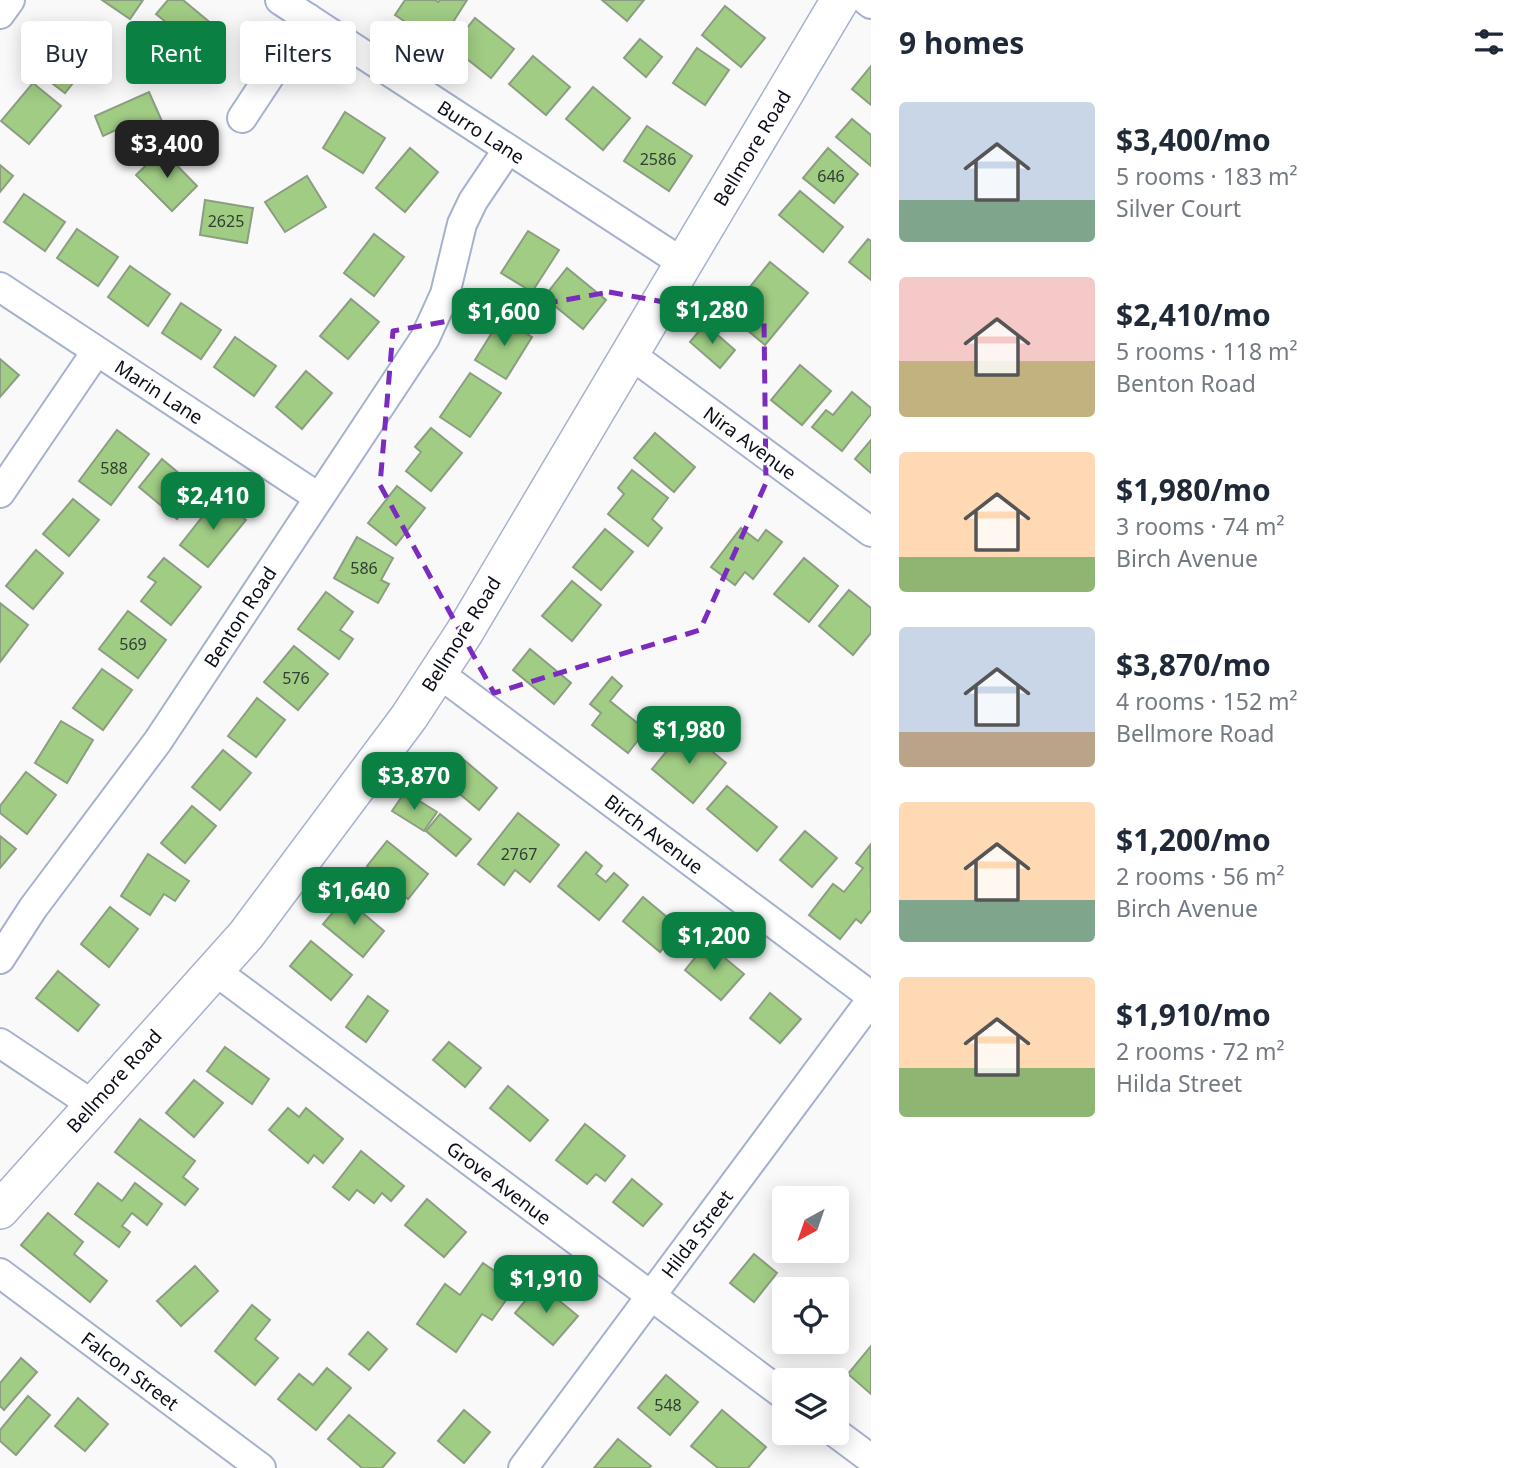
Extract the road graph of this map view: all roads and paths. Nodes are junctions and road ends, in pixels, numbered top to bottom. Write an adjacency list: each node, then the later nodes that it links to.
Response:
1 (10, 0): 5 (street)
2 (281, 0): 6 (street, Burro Lane)
3 (839, 3): 4 (street); 9 (main road, Bellmore Road)
4 (871, 4)
5 (0, 15)
6 (308, 18): 7 (street); 8 (street, Burro Lane)
7 (242, 118)
8 (508, 149): 9 (street, Burro Lane); 14 (street, Benton Road)
9 (683, 263): 12 (main road, Bellmore Road)
10 (0, 287): 11 (street, Marin Lane)
11 (96, 352): 13 (street); 14 (street, Marin Lane)
12 (630, 354): 15 (street, Nira Avenue); 16 (main road, Bellmore Road)
13 (0, 493)
14 (318, 496): 17 (street, Benton Road)
15 (871, 532)
16 (437, 672): 18 (main road, Bellmore Road); 19 (street, Birch Avenue)
17 (0, 959)
18 (214, 970): 21 (main road, Bellmore Road); 24 (street, Grove Avenue)
19 (871, 998): 24 (street, Hilda Street)
20 (0, 1043): 21 (street)
21 (93, 1105): 22 (main road, Bellmore Road)
22 (0, 1210)
23 (0, 1273): 28 (street, Falcon Street)
24 (651, 1296): 25 (street, Grove Avenue); 29 (street, Hilda Street)
25 (772, 1386)
26 (849, 1443): 27 (street)
27 (871, 1460)
28 (261, 1468)
29 (523, 1468)

